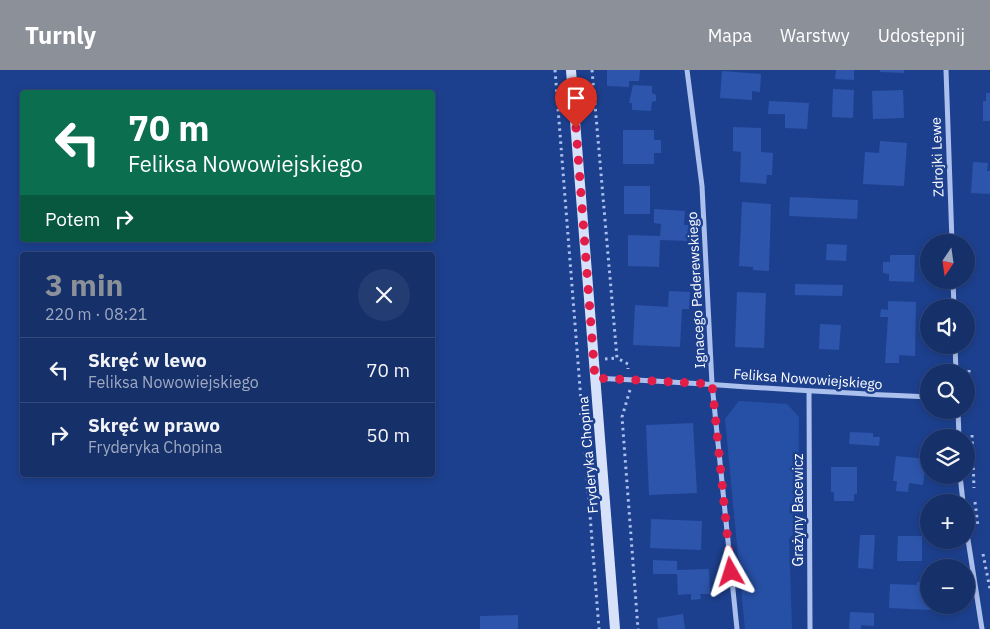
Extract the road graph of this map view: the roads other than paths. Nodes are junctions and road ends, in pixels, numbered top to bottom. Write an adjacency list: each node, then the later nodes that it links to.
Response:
1 (571, 70): 5 (street, Fryderyka Chopina)
2 (687, 70): 6 (street, Ignacego Paderewskiego)
3 (946, 70): 4 (street, Zdrojki Lewe)
4 (952, 234)
5 (595, 378): 6 (street, Feliksa Nowowiejskiego); 10 (street, Fryderyka Chopina)
6 (712, 384): 7 (street, Feliksa Nowowiejskiego); 11 (street, Ignacego Paderewskiego)
7 (809, 391): 8 (street, Feliksa Nowowiejskiego); 12 (street, Grażyny Bacewicz)
8 (920, 397)
9 (969, 549): 13 (street)
10 (615, 629)
11 (737, 629)
12 (810, 629)
13 (982, 629)

